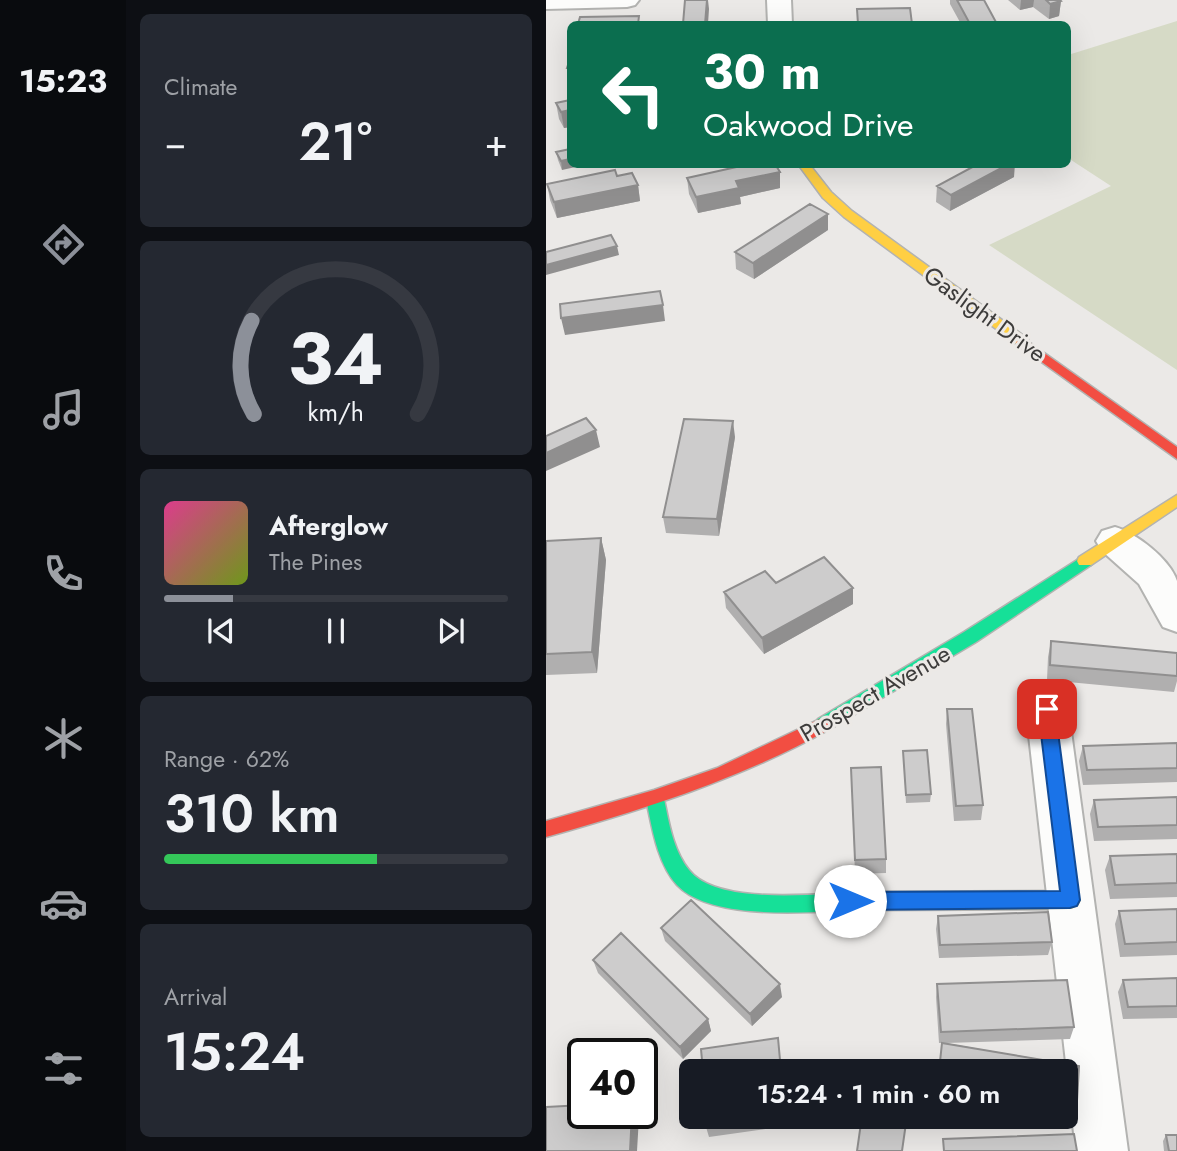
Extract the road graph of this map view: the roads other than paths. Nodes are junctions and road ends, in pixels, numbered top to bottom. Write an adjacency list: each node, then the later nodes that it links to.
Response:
1 (627, 0): 3 (street)
2 (779, 0): 4 (street)
3 (546, 2)
4 (780, 21)
5 (806, 168): 6 (street, Gaslight Drive)
6 (1177, 454)
7 (1177, 500): 8 (street, Prospect Avenue)
8 (1115, 541): 9 (street); 11 (street, Prospect Avenue)
9 (1172, 595)
10 (1047, 709): 13 (street)
11 (655, 799): 12 (street, Prospect Avenue); 13 (street)
12 (546, 829)
13 (1070, 900): 14 (street)
14 (1102, 1151)

